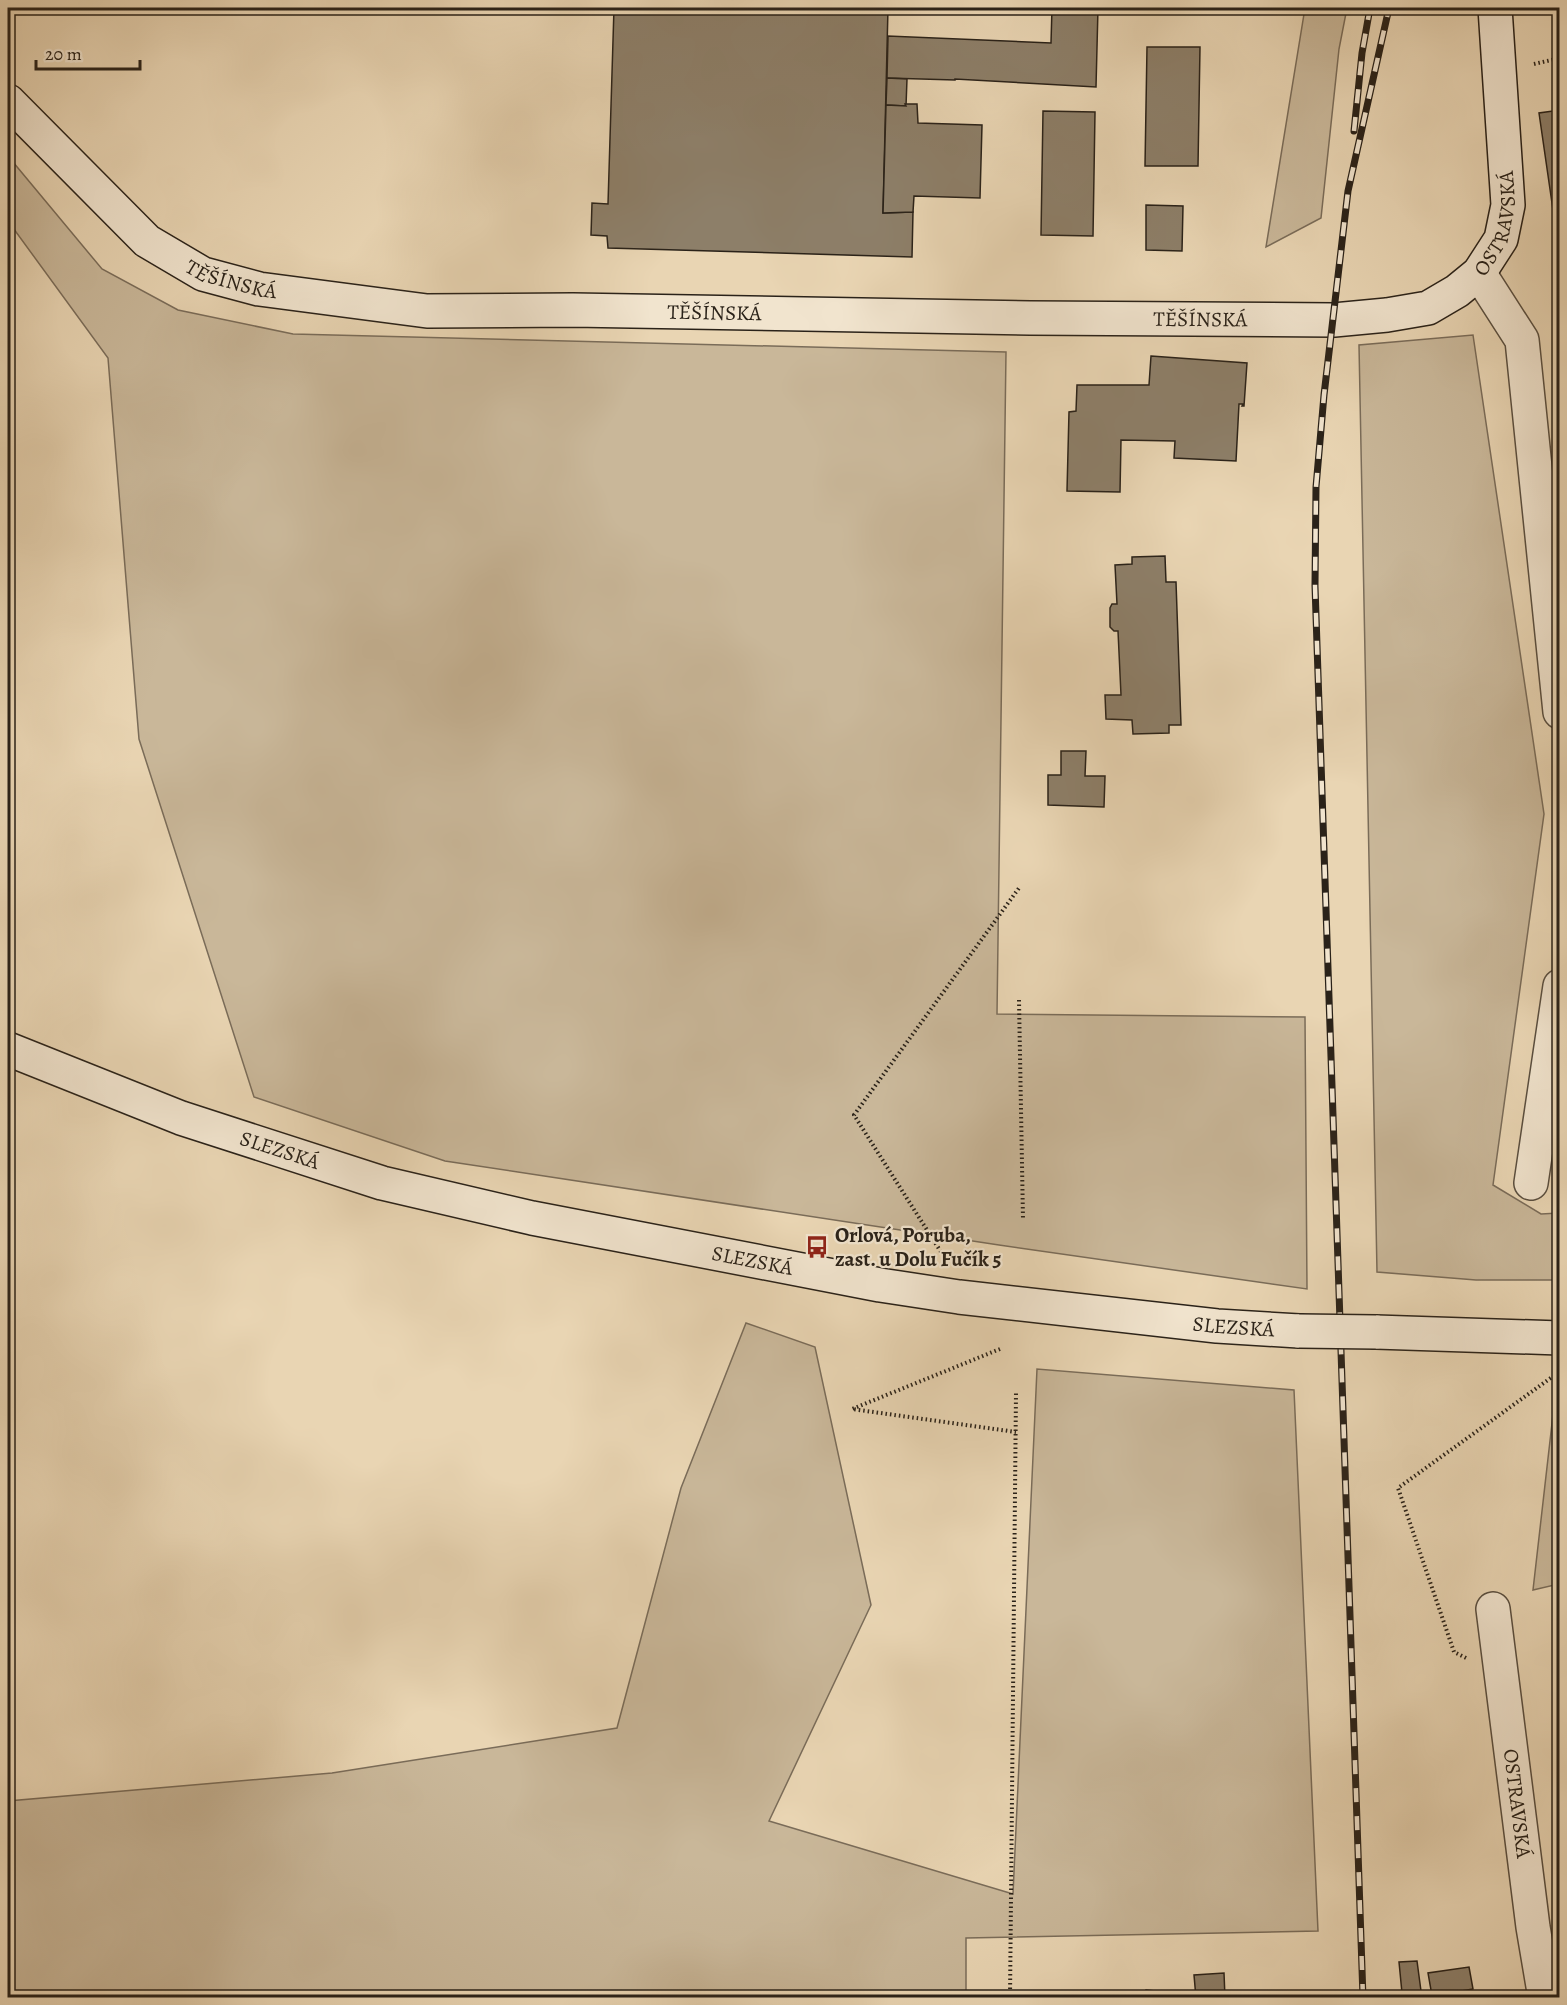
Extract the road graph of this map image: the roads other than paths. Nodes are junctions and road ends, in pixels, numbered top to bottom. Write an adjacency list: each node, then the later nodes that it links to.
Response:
1 (1495, 8): 3 (street, OSTRAVSKÁ)
2 (8, 101): 3 (street, TĚŠÍNSKÁ)
3 (1479, 273): 4 (street, OSTRAVSKÁ)
4 (1560, 712)
5 (1560, 986): 7 (street)
6 (8, 1049): 8 (street, SLEZSKÁ, bridge)
7 (1531, 1184)
8 (1560, 1338)
9 (1493, 1609): 10 (street, OSTRAVSKÁ)
10 (1545, 1998)

